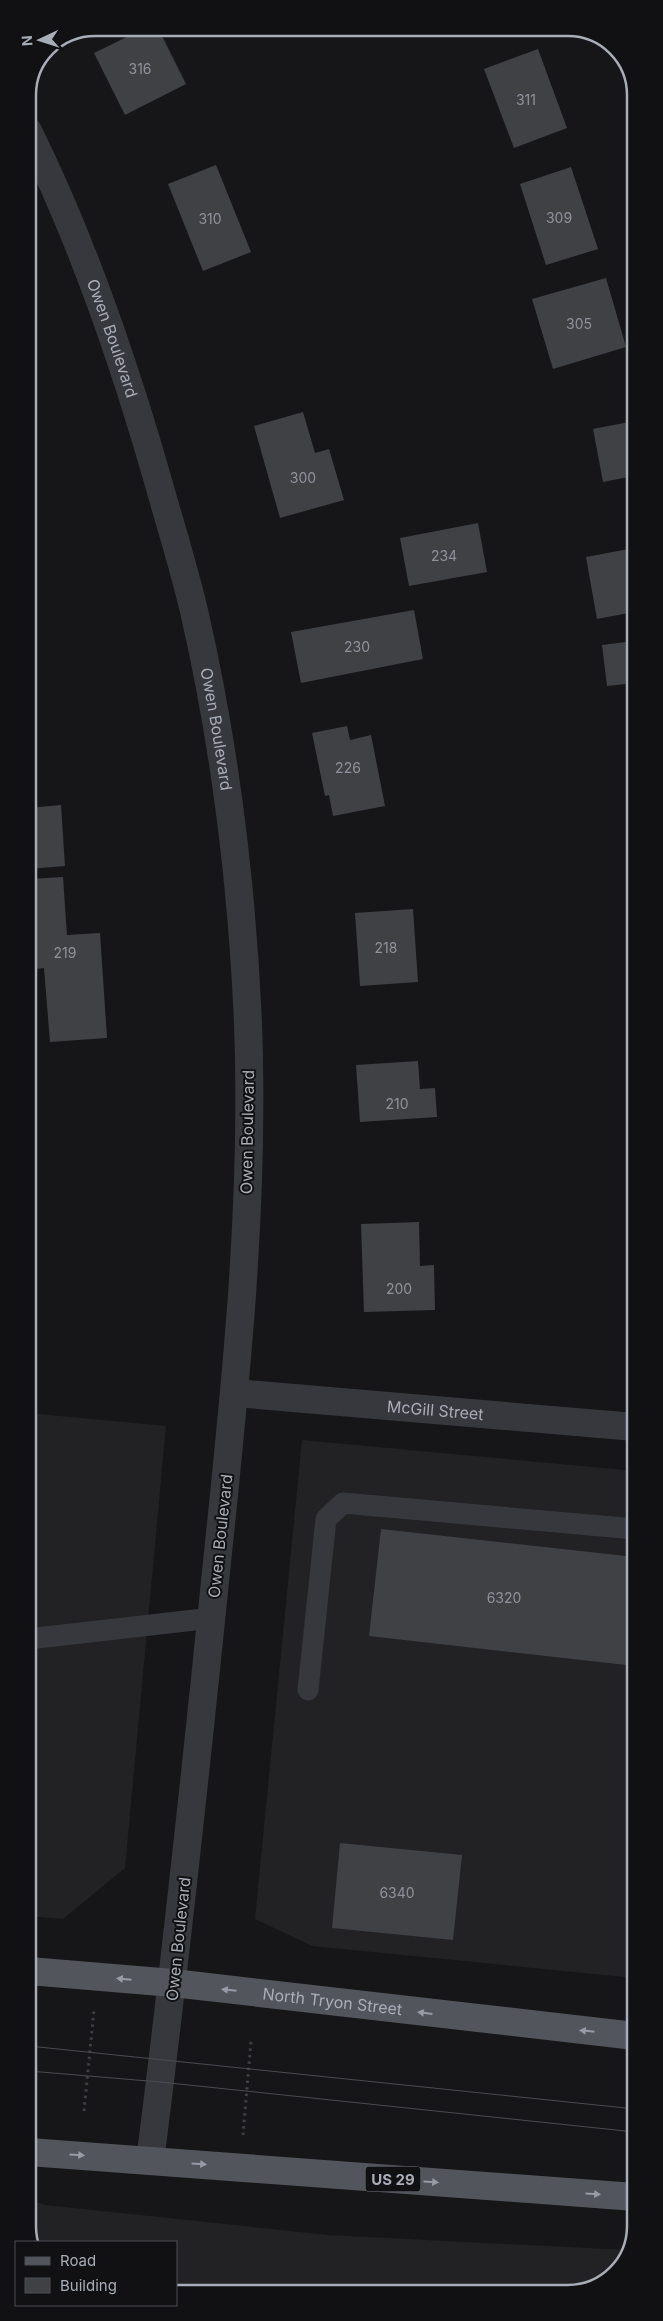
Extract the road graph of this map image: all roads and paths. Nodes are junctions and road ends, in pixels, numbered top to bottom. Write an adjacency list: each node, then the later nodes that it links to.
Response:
1 (36, 149): 2 (street, Owen Boulevard)
2 (235, 1393): 3 (street, McGill Street); 5 (street, Owen Boulevard)
3 (627, 1426)
4 (627, 1528): 7 (lane)
5 (212, 1618): 6 (lane); 9 (street, Owen Boulevard)
6 (36, 1639)
7 (308, 1690)
8 (36, 1972): 9 (main road, North Tryon Street, one-way to 8)
9 (173, 1983): 11 (main road, North Tryon Street, one-way to 9); 16 (street, Owen Boulevard)
10 (94, 2010): 13 (path)
11 (627, 2035)
12 (251, 2041): 14 (path)
13 (84, 2111)
14 (242, 2144)
15 (36, 2153): 16 (main road, US 29, one-way to 16)
16 (150, 2161): 17 (main road, US 29, one-way to 17)
17 (627, 2196)

